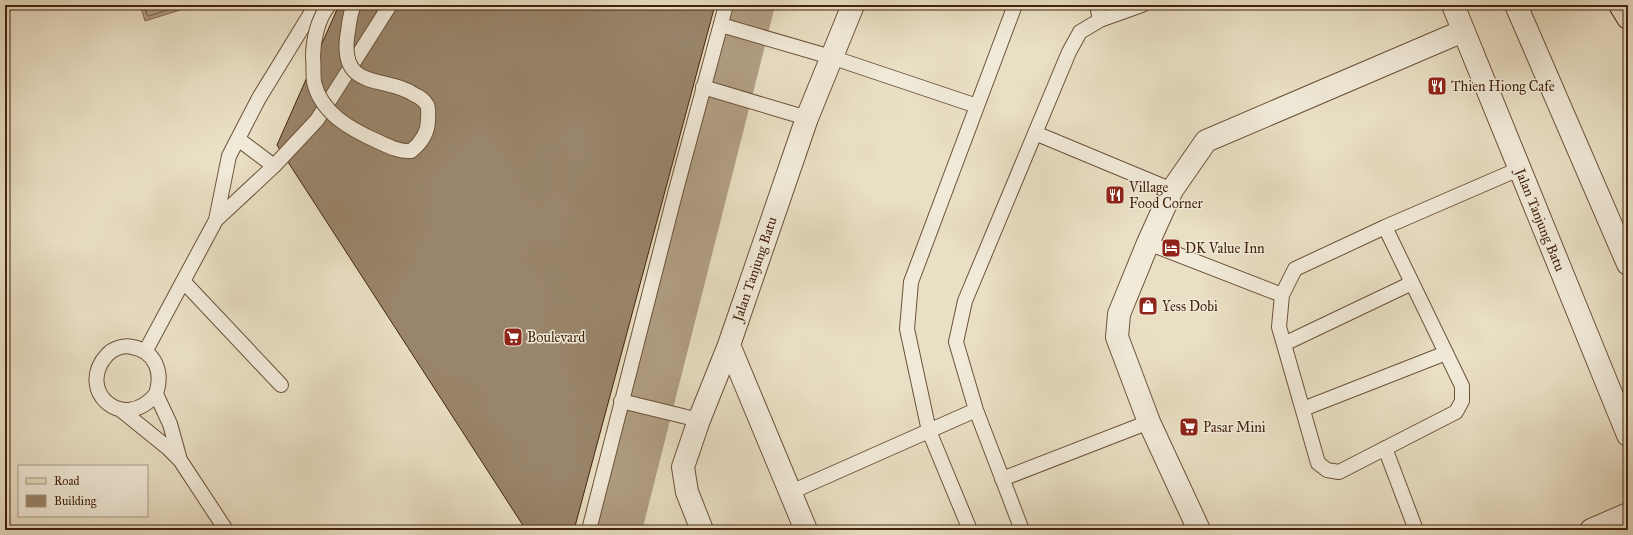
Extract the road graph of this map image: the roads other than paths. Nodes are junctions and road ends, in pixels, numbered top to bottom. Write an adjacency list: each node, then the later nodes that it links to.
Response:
1 (316, 5): 22 (lane)
2 (329, 5): 3 (lane, bridge)
3 (354, 5)
4 (390, 5): 23 (lane)
5 (726, 5): 15 (lane)
6 (853, 5): 17 (street, Jalan Tanjung Batu)
7 (1015, 5): 19 (lane)
8 (1097, 5): 14 (lane)
9 (1142, 5): 14 (lane)
10 (1453, 5): 16 (street, Jalan Tanjung Batu)
11 (1516, 5): 29 (street)
12 (1620, 5): 13 (main road)
13 (1628, 18)
14 (1100, 20): 21 (lane)
15 (721, 25): 17 (lane); 18 (lane)
16 (1463, 32): 24 (street, Jalan Tanjung Batu); 25 (street)
17 (831, 57): 19 (lane); 20 (street, Jalan Tanjung Batu)
18 (703, 87): 20 (lane); 39 (lane)
19 (977, 106): 45 (lane)
20 (807, 118): 34 (street, Jalan Tanjung Batu)
21 (1035, 133): 25 (lane); 42 (lane)
22 (238, 139): 23 (lane); 26 (lane)
23 (274, 166): 26 (lane)
24 (1519, 169): 27 (lane); 46 (street, Jalan Tanjung Batu)
25 (1172, 190): 28 (street)
26 (216, 220): 30 (lane)
27 (1386, 227): 31 (lane); 32 (lane)
28 (1148, 243): 32 (lane); 44 (street)
29 (1628, 264)
30 (183, 281): 35 (lane); 37 (lane)
31 (1412, 283): 33 (lane); 36 (lane)
32 (1282, 295): 33 (lane)
33 (1284, 344): 40 (lane)
34 (729, 345): 43 (street, Jalan Tanjung Batu); 50 (street)
35 (145, 352): 38 (lane); 41 (lane)
36 (1446, 353): 40 (lane); 47 (lane)
37 (281, 385)
38 (156, 394): 41 (lane); 48 (lane)
39 (621, 401): 43 (lane); 53 (lane)
40 (1303, 408): 47 (lane)
41 (121, 410): 48 (lane)
42 (976, 410): 45 (lane); 49 (lane)
43 (699, 420): 54 (street, Jalan Tanjung Batu)
44 (1150, 422): 49 (lane); 58 (street)
45 (929, 431): 50 (lane); 56 (lane)
46 (1628, 435)
47 (1385, 448): 59 (lane)
48 (180, 460): 52 (lane)
49 (1002, 479): 57 (lane)
50 (791, 492): 55 (street)
51 (1628, 514): 60 (street)
52 (226, 530)
53 (589, 530)
54 (702, 530)
55 (806, 530)
56 (970, 530)
57 (1022, 530)
58 (1199, 530)
59 (1416, 530)
60 (1591, 530)

